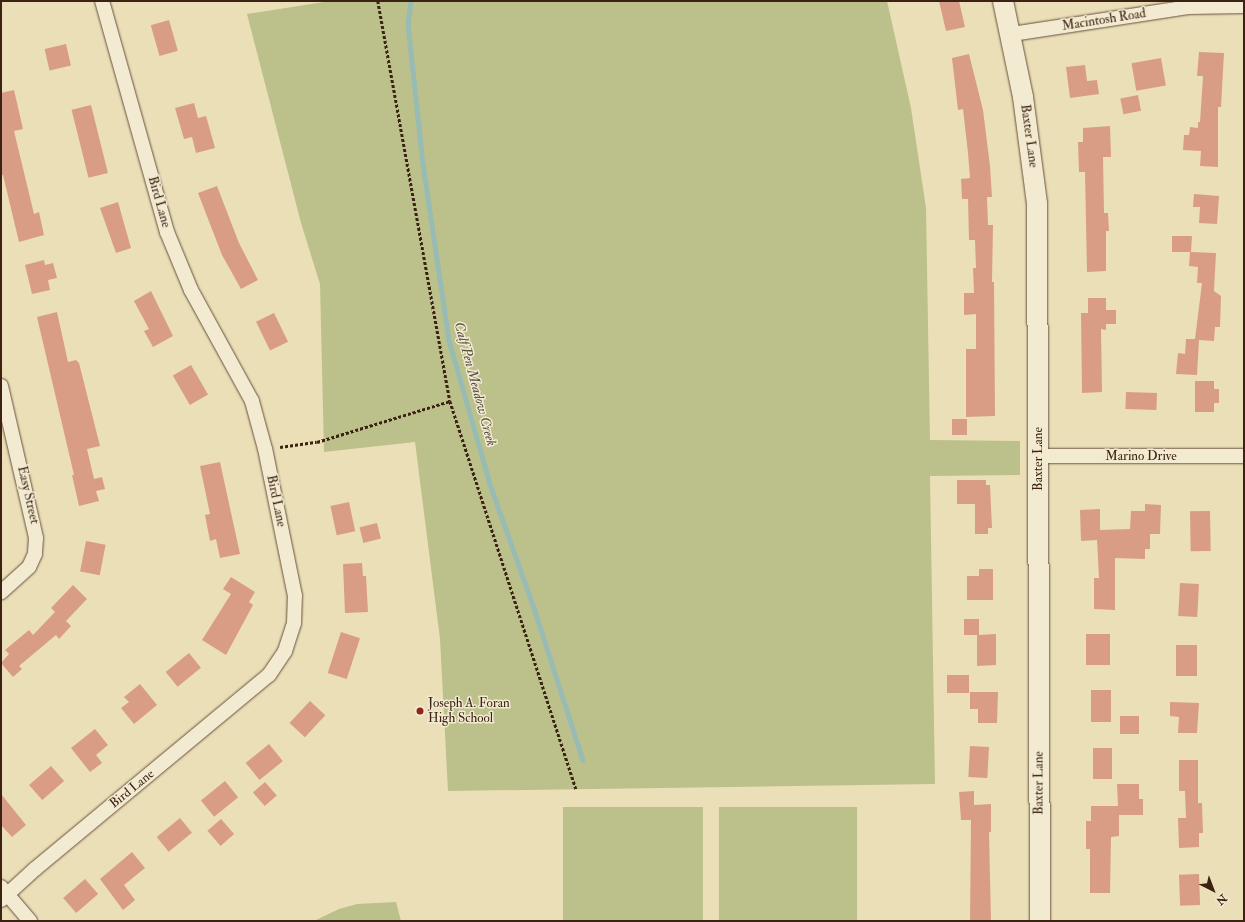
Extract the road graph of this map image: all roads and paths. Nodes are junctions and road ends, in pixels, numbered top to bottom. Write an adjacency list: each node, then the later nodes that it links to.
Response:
1 (102, 1): 8 (street, Bird Lane)
2 (378, 1): 7 (path)
3 (1004, 1): 5 (street, Baxter Lane)
4 (1244, 6): 5 (street, Macintosh Road)
5 (1012, 34): 9 (street, Baxter Lane)
6 (1, 386): 11 (street, Easy Street)
7 (450, 401): 8 (path); 12 (path)
8 (265, 449): 13 (street, Bird Lane)
9 (1038, 456): 10 (street, Marino Drive); 15 (street, Baxter Lane)
10 (1244, 456)
11 (1, 592)
12 (576, 789)
13 (3, 894): 14 (street)
14 (30, 921)
15 (1040, 921)

